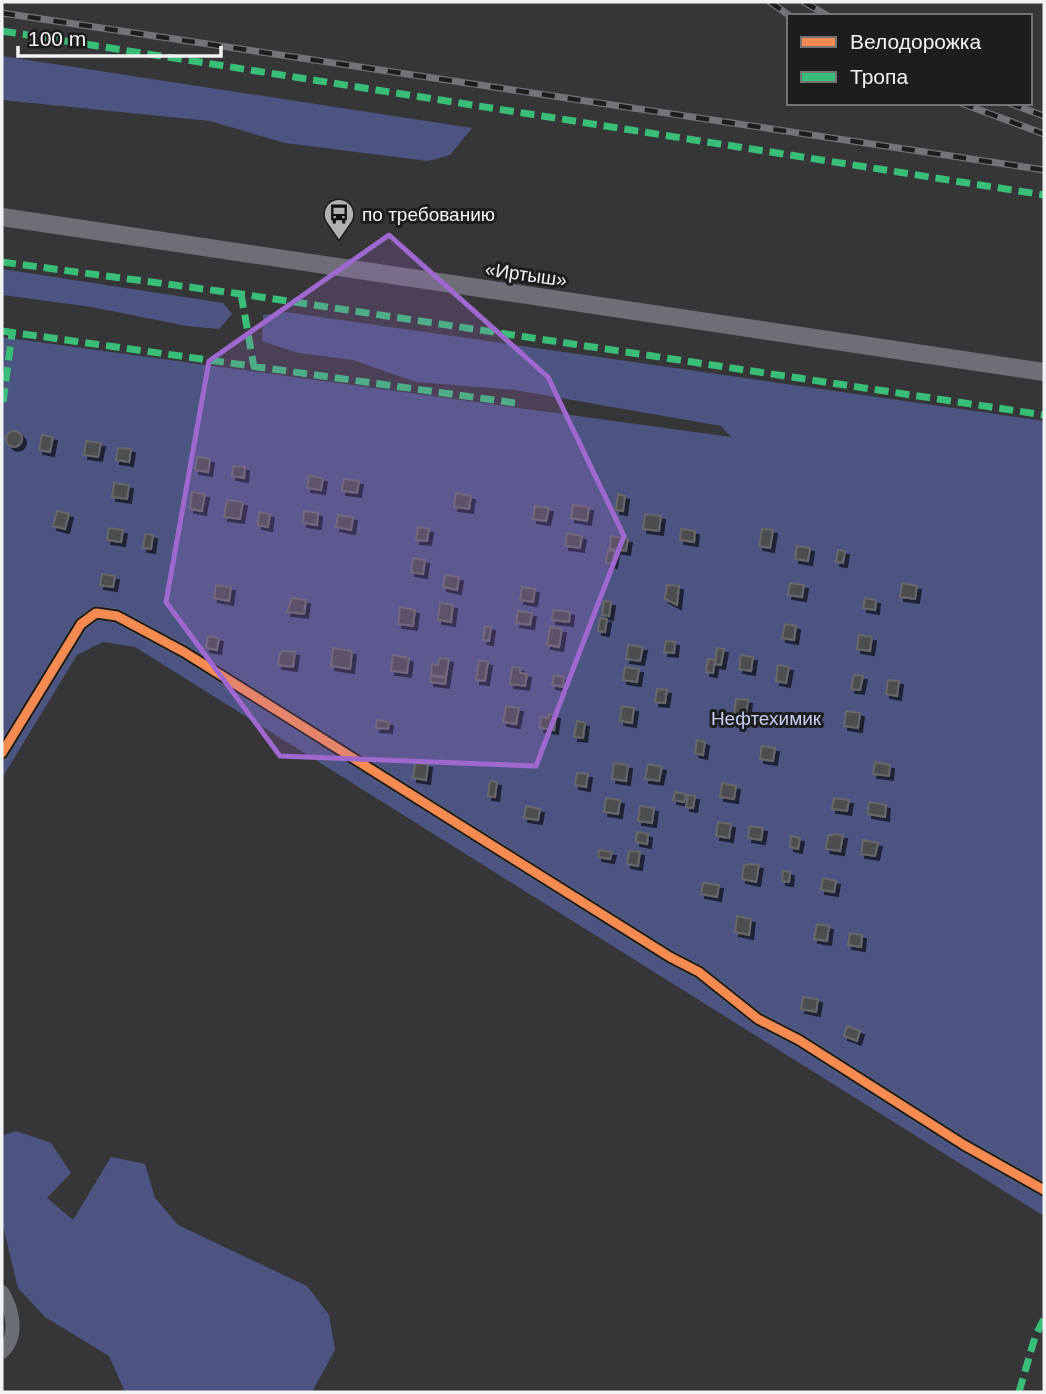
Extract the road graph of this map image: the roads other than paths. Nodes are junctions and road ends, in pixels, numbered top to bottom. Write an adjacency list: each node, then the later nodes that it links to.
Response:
1 (2, 217): 2 (main road, «Иртыш»)
2 (1044, 372)
3 (2, 753): 4 (street)
4 (1044, 1190)
5 (2, 1292): 6 (street)
6 (2, 1352)

